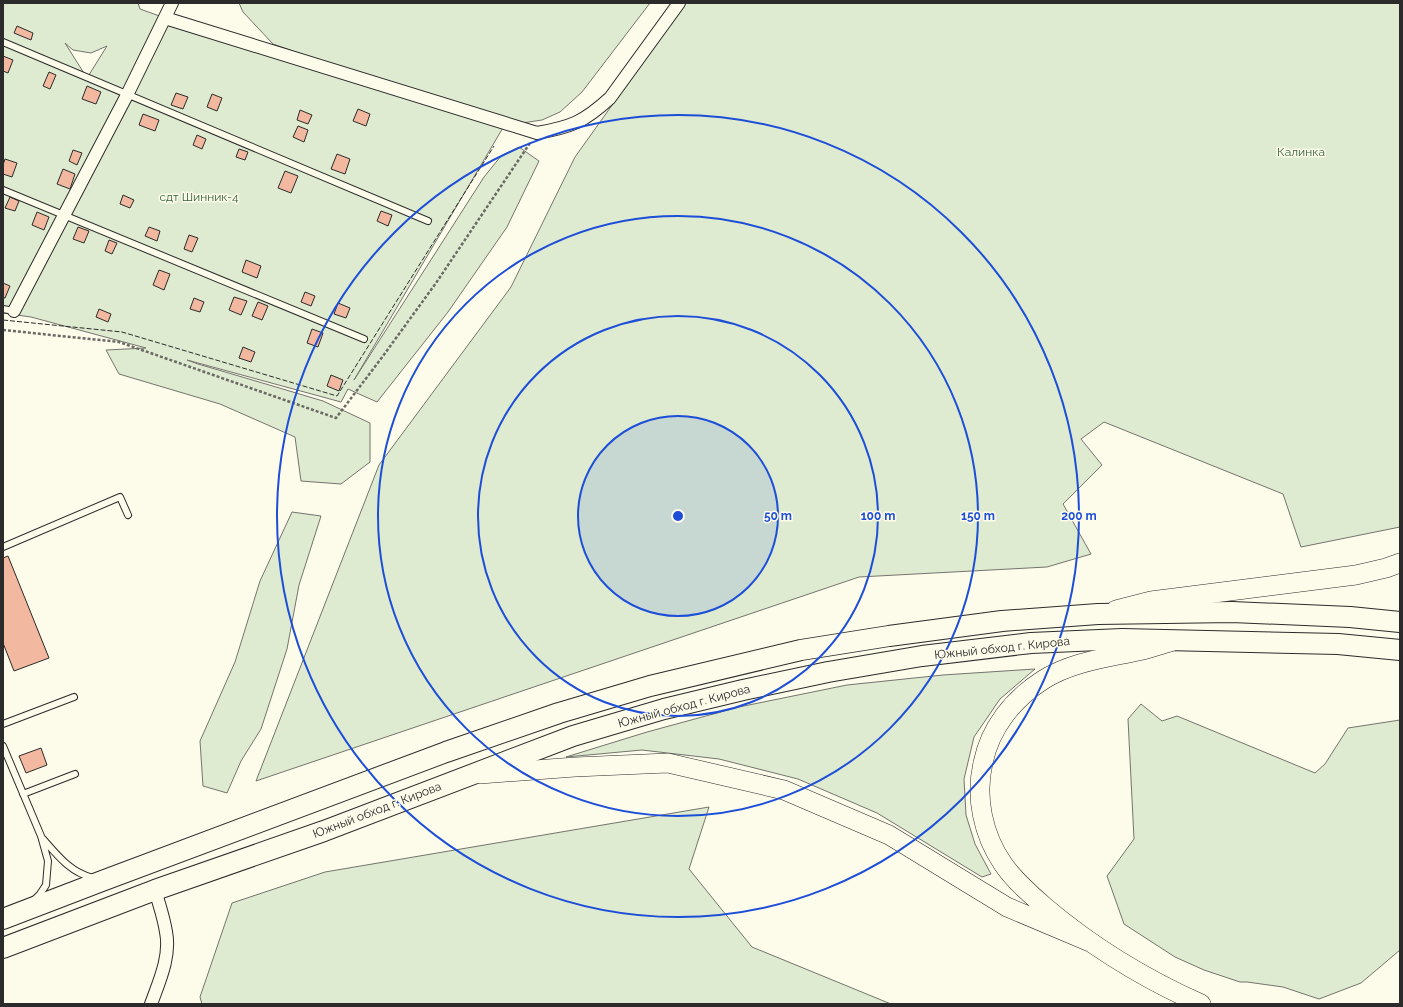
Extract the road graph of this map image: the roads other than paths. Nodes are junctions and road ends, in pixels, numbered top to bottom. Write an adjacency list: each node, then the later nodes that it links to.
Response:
1 (172, 3): 3 (street)
2 (679, 3): 3 (street)
3 (165, 18): 5 (street)
4 (3, 42): 5 (lane)
5 (127, 95): 7 (street); 8 (lane)
6 (3, 190): 7 (lane)
7 (63, 216): 9 (street); 10 (lane)
8 (428, 221)
9 (8, 310)
10 (364, 340)
11 (128, 515): 12 (lane)
12 (3, 547)
13 (1400, 564): 14 (main road)
14 (1098, 614): 15 (highway, Южный обход г. Кирова); 25 (highway, Южный обход г. Кирова)
15 (1400, 622)
16 (1175, 641): 17 (highway, Южный обход г. Кирова); 22 (highway, Южный обход г. Кирова); 29 (main road)
17 (1400, 650)
18 (74, 697): 19 (lane)
19 (3, 724)
20 (3, 746): 23 (lane)
21 (75, 774): 23 (lane)
22 (468, 775): 26 (highway, Южный обход г. Кирова); 29 (main road)
23 (23, 794): 24 (lane)
24 (41, 836): 25 (lane); 27 (lane)
25 (102, 881): 27 (highway, Южный обход г. Кирова)
26 (155, 890): 30 (highway, Южный обход г. Кирова); 31 (street)
27 (22, 912): 28 (highway, Южный обход г. Кирова)
28 (3, 919)
29 (1090, 942): 32 (main road)
30 (3, 948)
31 (151, 1004)
32 (1201, 1004)

